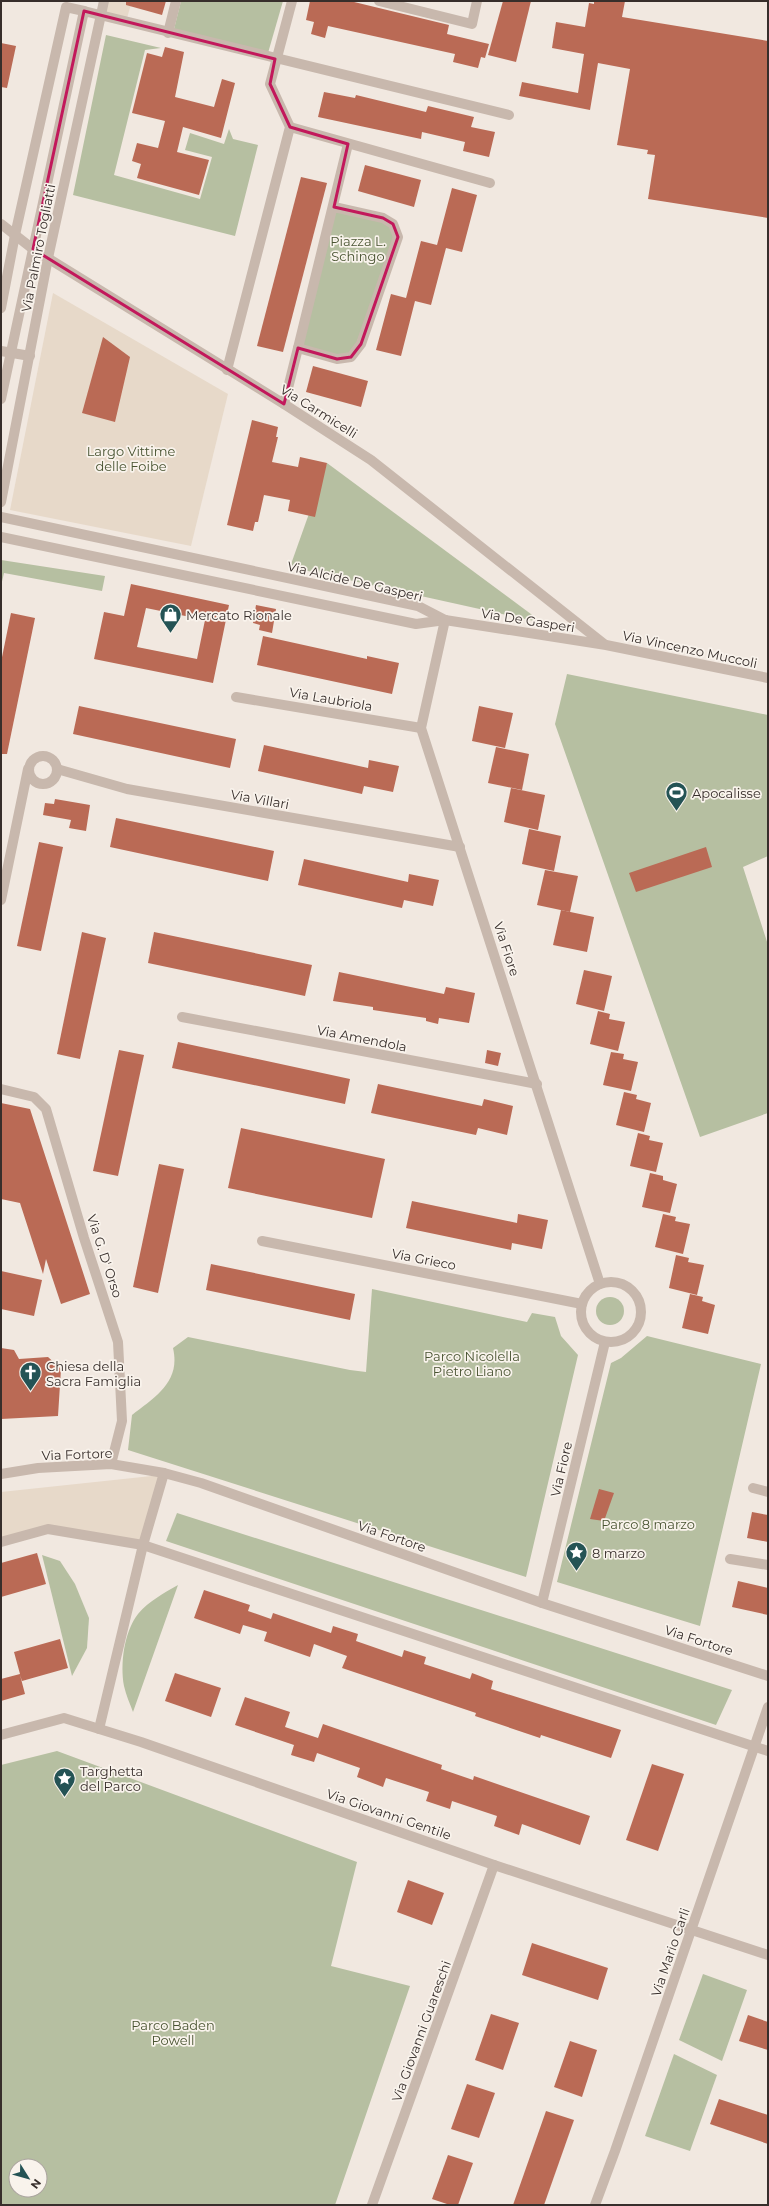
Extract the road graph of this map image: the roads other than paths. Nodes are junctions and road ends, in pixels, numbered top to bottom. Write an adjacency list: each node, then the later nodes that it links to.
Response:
1 (104, 1): 7 (street, Via Palmiro Togliatti)
2 (176, 1): 8 (street)
3 (292, 1): 9 (street)
4 (379, 1): 5 (street)
5 (477, 1)
6 (84, 11): 7 (street); 16 (street); 17 (street, Via Palmiro Togliatti)
7 (100, 15): 8 (street); 18 (street, Via Palmiro Togliatti)
8 (168, 33): 9 (street)
9 (275, 59): 10 (street); 11 (street)
10 (508, 115)
11 (290, 127): 12 (street); 24 (street)
12 (348, 144): 13 (street); 14 (street)
13 (490, 183)
14 (334, 207): 20 (street); 20 (street)
15 (1, 224): 16 (street, Via Carmicelli)
16 (15, 235): 17 (street, Via Carmicelli); 19 (street)
17 (33, 249): 18 (street, Via Carmicelli); 22 (street, Via Palmiro Togliatti)
18 (48, 258): 23 (street, Via Palmiro Togliatti); 24 (street, Via Carmicelli)
19 (1, 308)
20 (298, 348): 26 (street)
21 (1, 351): 22 (street)
22 (12, 353): 23 (street); 25 (street, Via Palmiro Togliatti)
23 (30, 356): 27 (street, Via Palmiro Togliatti)
24 (227, 370): 26 (street, Via Carmicelli)
25 (1, 399)
26 (284, 404): 31 (street, Via Carmicelli)
27 (1, 502)
28 (1, 517): 30 (street, Via Alcide De Gasperi)
29 (1, 536): 30 (street, Via Alcide De Gasperi)
30 (445, 620): 31 (street, Via De Gasperi); 34 (street)
31 (606, 645): 32 (street, Via Vincenzo Muccoli)
32 (768, 678)
33 (236, 697): 34 (street, Via Laubriola)
34 (421, 728): 37 (street, Via Fiore)
35 (28, 769): 36 (street); 36 (street); 38 (street)
36 (57, 769): 37 (street, Via Villari)
37 (460, 847): 40 (street, Via Fiore)
38 (1, 900)
39 (182, 1018): 40 (street, Via Amendola)
40 (537, 1084): 43 (street, Via Fiore)
41 (1, 1089): 46 (street, Via G. D' Orso)
42 (262, 1241): 44 (street, Via Grieco)
43 (600, 1284): 44 (street); 45 (street)
44 (582, 1304): 45 (street)
45 (605, 1342): 55 (street, Via Fiore)
46 (111, 1464): 47 (street, Via Fortore); 48 (street, Via Fortore)
47 (164, 1473): 52 (street); 55 (street, Via Fortore)
48 (1, 1474)
49 (753, 1488): 50 (street)
50 (768, 1492)
51 (1, 1542): 52 (street)
52 (143, 1545): 58 (street); 60 (street)
53 (730, 1559): 54 (street)
54 (768, 1565)
55 (542, 1603): 56 (street, Via Fortore)
56 (768, 1676)
57 (768, 1706): 60 (street, Via Mario Carli)
58 (100, 1729): 59 (street, Via Giovanni Gentile); 62 (street, Via Giovanni Gentile)
59 (1, 1735)
60 (754, 1746): 61 (street); 63 (street, Via Mario Carli)
61 (768, 1751)
62 (494, 1865): 63 (street, Via Giovanni Gentile); 65 (street, Via Giovanni Guareschi)
63 (692, 1928): 64 (street, Via Giovanni Gentile); 66 (street, Via Mario Carli)
64 (768, 1955)
65 (372, 2205)
66 (595, 2205)

